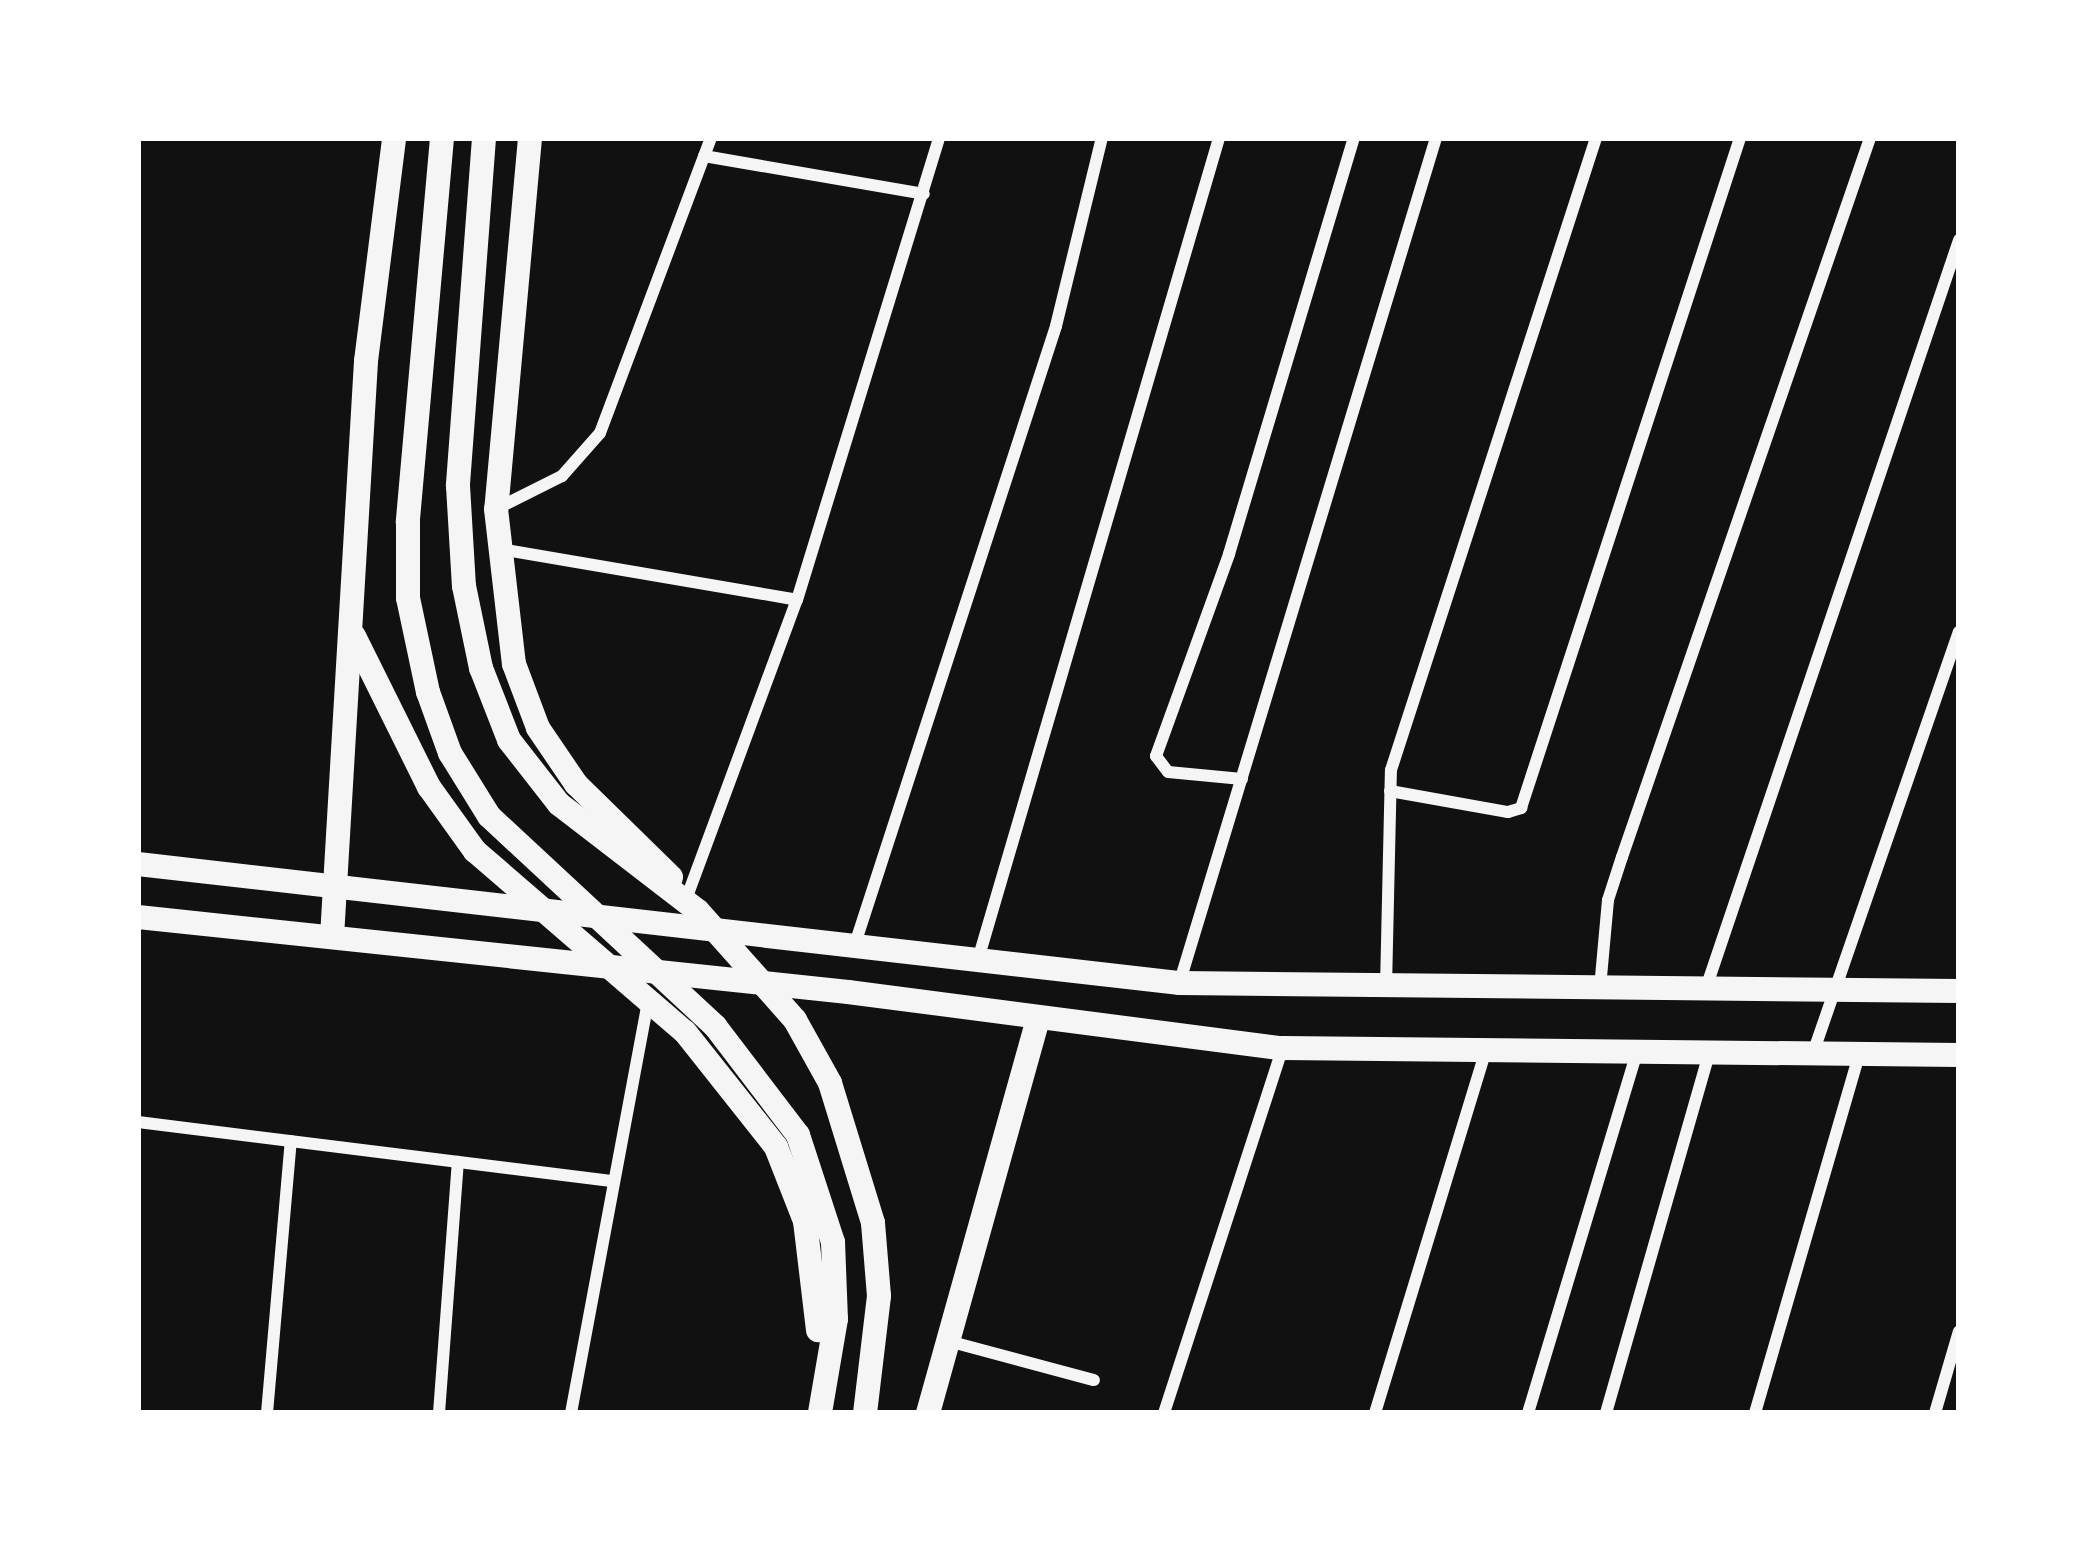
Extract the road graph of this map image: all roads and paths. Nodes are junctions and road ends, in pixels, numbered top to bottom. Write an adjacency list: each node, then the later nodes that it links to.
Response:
1 (394, 138): 21 (main road)
2 (442, 138): 60 (main road)
3 (484, 138): 61 (main road)
4 (530, 138): 17 (main road)
5 (711, 138): 14 (street)
6 (939, 138): 15 (street)
7 (1102, 138): 31 (street)
8 (1220, 138): 32 (street)
9 (1354, 138): 22 (street)
10 (1436, 138): 22 (street)
11 (1596, 138): 23 (street)
12 (1740, 138): 23 (street)
13 (1870, 138): 36 (street)
14 (704, 156): 15 (street); 17 (street)
15 (924, 194): 19 (street)
16 (1959, 240): 37 (street)
17 (496, 509): 18 (main road)
18 (499, 549): 19 (street); 26 (main road)
19 (796, 600): 26 (street)
20 (1959, 632): 38 (street)
21 (354, 636): 25 (main road); 27 (main road)
22 (1242, 779): 34 (street)
23 (1390, 791): 35 (street)
24 (138, 864): 25 (main road)
25 (340, 885): 27 (main road); 30 (main road)
26 (688, 894): 29 (main road)
27 (541, 911): 29 (main road); 33 (main road)
28 (138, 917): 30 (main road)
29 (722, 932): 31 (main road)
30 (332, 937): 33 (main road)
31 (854, 948): 32 (main road)
32 (977, 964): 34 (main road)
33 (607, 965): 40 (main road); 41 (main road)
34 (1180, 982): 35 (main road)
35 (1386, 988): 36 (main road)
36 (1600, 989): 37 (main road)
37 (1706, 990): 38 (main road)
38 (1832, 990): 39 (main road); 46 (street)
39 (1959, 991)
40 (648, 998): 52 (street); 59 (main road)
41 (1038, 1019): 42 (main road); 54 (main road)
42 (1282, 1048): 43 (main road); 63 (street)
43 (1486, 1051): 44 (main road); 64 (street)
44 (1637, 1052): 45 (main road); 65 (street)
45 (1709, 1053): 46 (main road); 66 (street)
46 (1813, 1054): 47 (main road)
47 (1859, 1054): 48 (main road); 67 (street)
48 (1959, 1055)
49 (138, 1122): 50 (street)
50 (291, 1141): 51 (street); 56 (street)
51 (458, 1162): 52 (street); 57 (street)
52 (613, 1181): 58 (street)
53 (1959, 1331): 68 (street)
54 (948, 1341): 55 (street); 62 (main road)
55 (1094, 1379)
56 (267, 1413)
57 (439, 1413)
58 (571, 1413)
59 (804, 1413)
60 (820, 1413)
61 (865, 1413)
62 (928, 1413)
63 (1164, 1413)
64 (1375, 1413)
65 (1528, 1413)
66 (1606, 1413)
67 (1755, 1413)
68 (1935, 1413)

